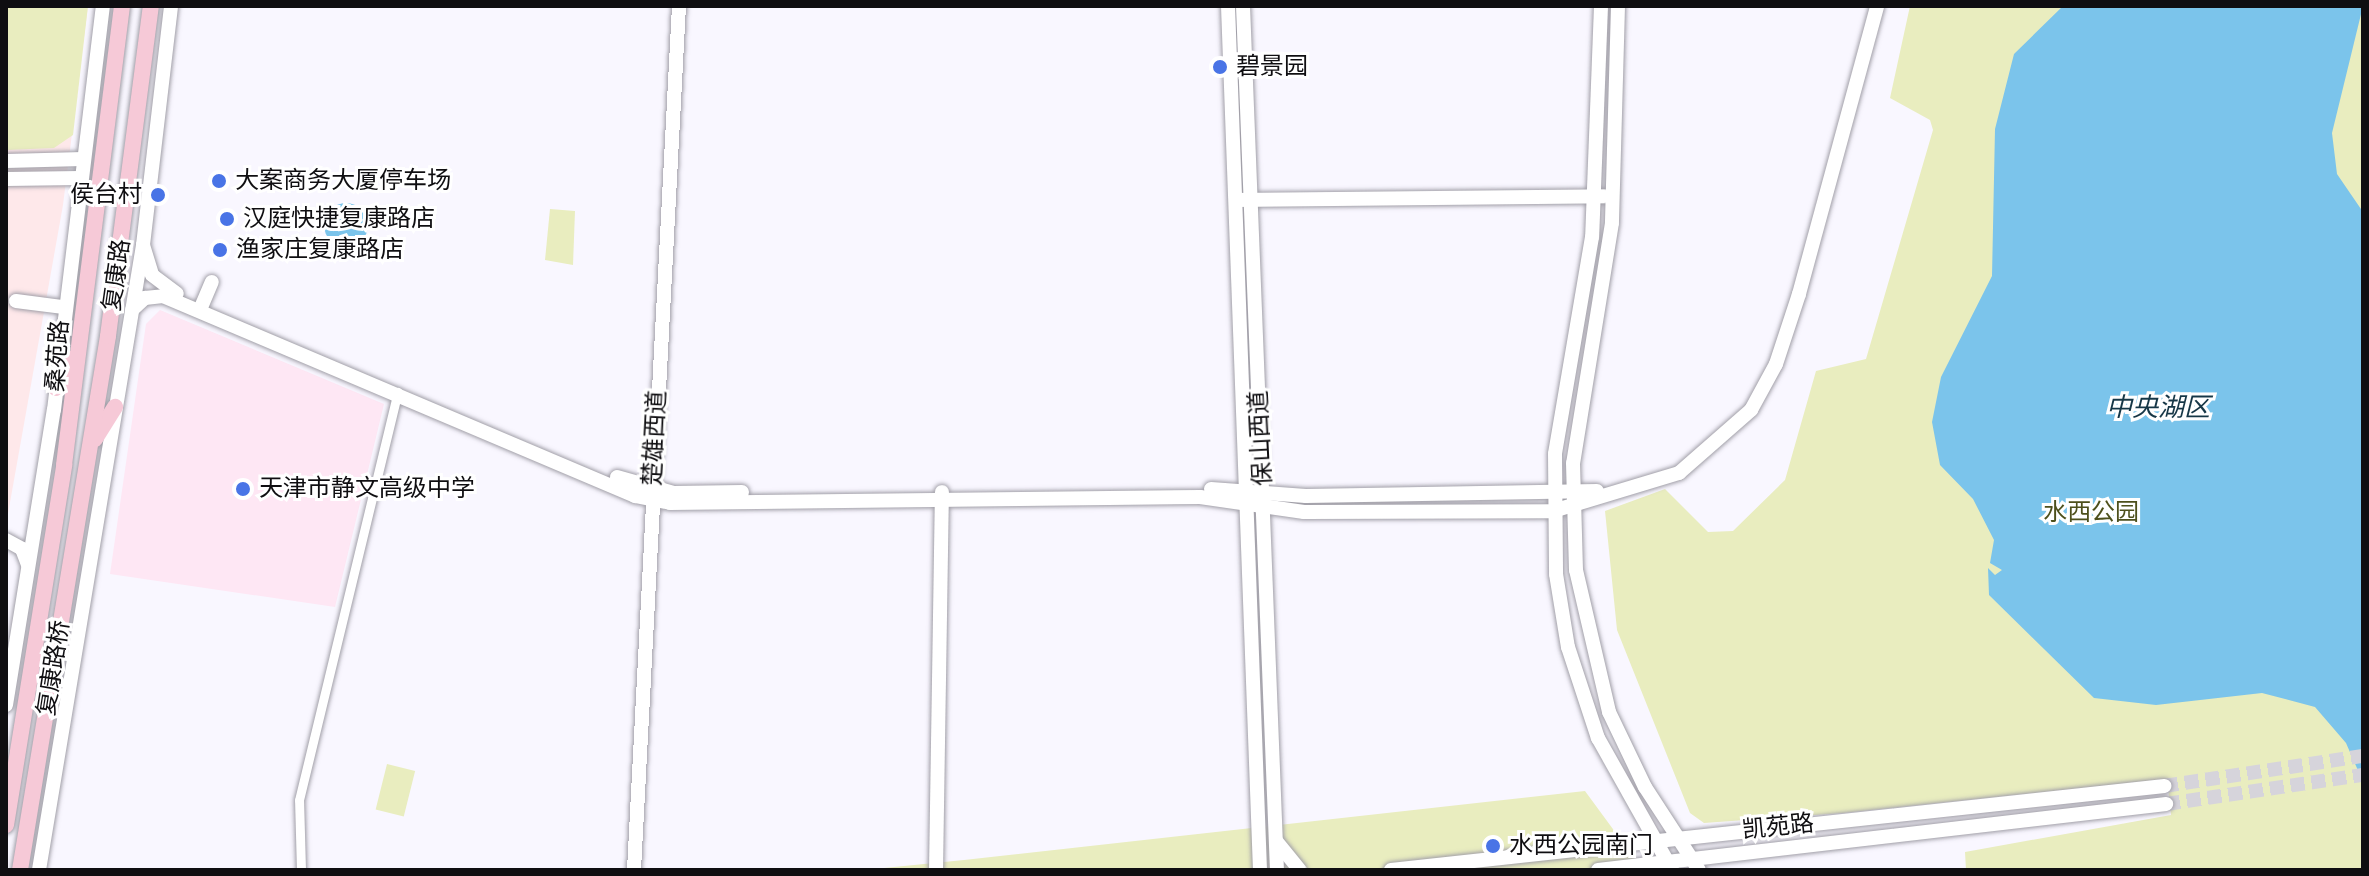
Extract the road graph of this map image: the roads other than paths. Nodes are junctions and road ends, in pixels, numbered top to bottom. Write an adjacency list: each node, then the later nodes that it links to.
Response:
1 (103, 6): 11 (main road, 桑苑路)
2 (122, 6): 25 (highway, 复康路)
3 (151, 6): 24 (highway, 复康路)
4 (171, 6): 18 (main road)
5 (679, 6): 35 (main road, 楚雄西道)
6 (1228, 6): 17 (main road, 保山西道)
7 (1243, 6): 17 (main road, 保山西道)
8 (1601, 6): 15 (main road)
9 (1618, 6): 16 (main road)
10 (1874, 6): 38 (main road)
11 (83, 159): 12 (main road); 13 (main road, 桑苑路)
12 (6, 161)
13 (80, 178): 14 (main road); 22 (main road, 桑苑路)
14 (6, 179)
15 (1595, 196): 16 (main road); 17 (main road); 34 (main road)
16 (1613, 197): 38 (main road)
17 (1245, 200): 37 (main road, 保山西道)
18 (143, 245): 21 (main road); 23 (main road)
19 (212, 282): 21 (main road)
20 (16, 301): 22 (main road)
21 (202, 305): 28 (main road)
22 (62, 307): 27 (main road, 桑苑路)
23 (132, 310): 26 (main road); 28 (main road)
24 (108, 336): 26 (main road); 32 (highway, 复康路)
25 (76, 354): 27 (highway); 31 (highway, 复康路)
26 (118, 386): 29 (main road)
27 (56, 388): 30 (main road, 桑苑路)
28 (398, 392): 35 (main road); 56 (street)
29 (115, 407): 32 (highway); 55 (main road)
30 (54, 410): 31 (main road); 40 (main road, 桑苑路)
31 (66, 444): 46 (highway, 复康路桥)
32 (90, 447): 33 (highway, 复康路)
33 (87, 467): 54 (highway, 复康路桥)
34 (1553, 494): 37 (main road); 38 (main road); 39 (main road)
35 (652, 495): 36 (main road); 57 (main road, 楚雄西道)
36 (942, 495): 37 (main road); 58 (main road)
37 (1257, 496): 39 (main road); 47 (main road, 保山西道); 49 (main road, 保山西道)
38 (1572, 499): 39 (main road); 48 (main road)
39 (1553, 511): 50 (main road)
40 (36, 522): 41 (main road); 42 (main road, 桑苑路)
41 (6, 538): 42 (main road)
42 (28, 567): 43 (main road, 桑苑路)
43 (6, 705)
44 (2164, 786): 48 (main road, 凯苑路)
45 (2166, 804): 52 (main road, 凯苑路)
46 (6, 825)
47 (1276, 838): 61 (main road, 保山西道); 62 (main road)
48 (1675, 838): 50 (main road, 凯苑路); 52 (main road)
49 (1259, 839): 59 (main road, 保山西道); 60 (main road)
50 (1651, 841): 51 (main road, 凯苑路); 52 (main road)
51 (1612, 846): 52 (main road); 63 (main road, 凯苑路)
52 (1679, 864): 53 (main road, 凯苑路)
53 (1625, 867): 64 (main road, 凯苑路); 65 (main road)
54 (20, 870)
55 (39, 870)
56 (301, 870)
57 (634, 870)
58 (936, 870)
59 (1260, 870)
60 (1269, 870)
61 (1277, 870)
62 (1300, 870)
63 (1391, 870)
64 (1598, 870)
65 (1650, 870)

